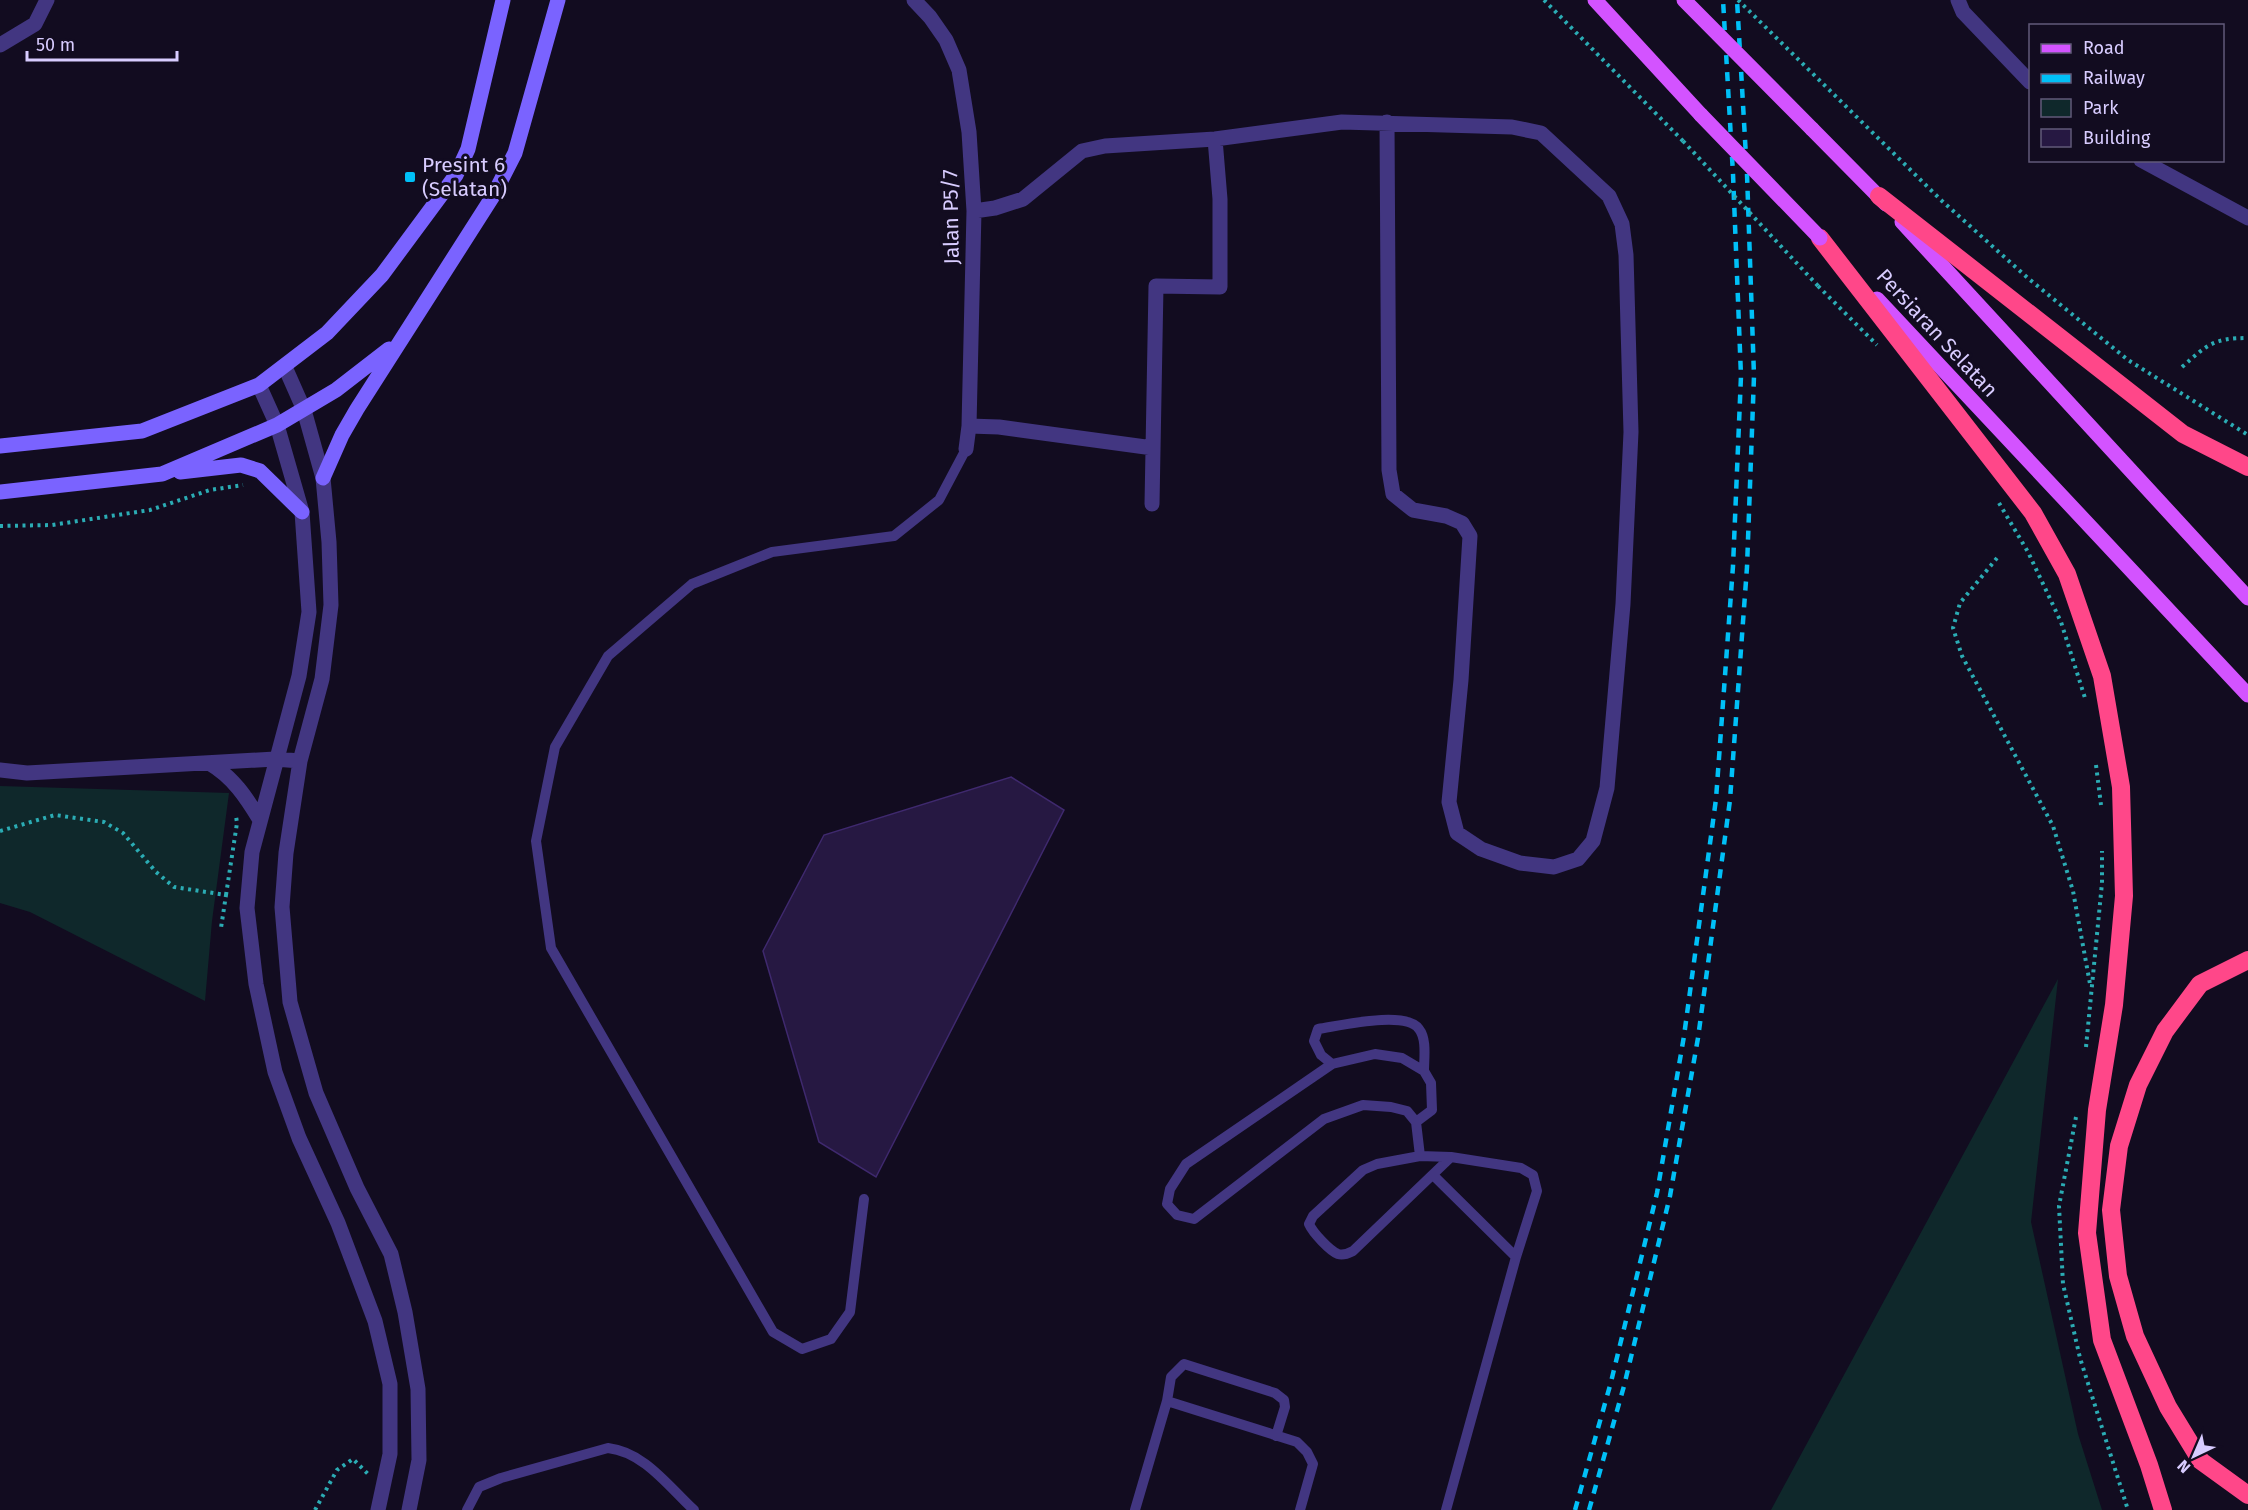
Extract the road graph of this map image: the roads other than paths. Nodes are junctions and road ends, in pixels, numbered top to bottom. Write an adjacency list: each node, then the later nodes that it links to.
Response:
1 (47, 0): 8 (street)
2 (503, 0): 18 (street)
3 (914, 0): 14 (street, Jalan P5/7)
4 (1594, 0): 16 (main road, Persiaran Selatan, bridge)
5 (1684, 0): 13 (main road, bridge)
6 (1958, 0): 9 (street)
7 (558, 1): 17 (street)
8 (0, 45)
9 (2029, 80)
10 (1387, 122): 10 (street); 11 (street)
11 (1215, 139): 14 (street); 24 (street)
12 (2145, 162): 15 (street)
13 (1879, 196): 26 (highway); 32 (main road)
14 (974, 211): 22 (street, Jalan P5/7)
15 (2248, 218)
16 (1820, 238): 33 (main road, Persiaran Selatan); 58 (highway)
17 (399, 342): 20 (street); 28 (street)
18 (285, 367): 19 (street); 20 (street)
19 (259, 385): 21 (street); 23 (street)
20 (304, 410): 21 (street); 28 (street)
21 (277, 425): 27 (street); 31 (street)
22 (969, 426): 24 (street); 25 (street, Jalan P5/7)
23 (0, 446)
24 (1153, 448): 30 (street)
25 (966, 449): 46 (lane)
26 (2248, 467)
27 (162, 474): 29 (street); 31 (street)
28 (323, 478): 35 (street)
29 (0, 492)
30 (1152, 504)
31 (302, 512): 34 (street)
32 (2248, 597)
33 (2248, 695)
34 (275, 759): 35 (street); 36 (street); 38 (street)
35 (300, 761): 52 (street)
36 (209, 763): 37 (street); 38 (street)
37 (0, 770)
38 (260, 820): 51 (street)
39 (2248, 960): 50 (highway)
40 (1332, 1064): 41 (lane); 41 (lane); 42 (lane)
41 (1424, 1071): 42 (lane)
42 (1416, 1122): 43 (lane)
43 (1420, 1156): 44 (lane); 45 (lane)
44 (1451, 1157): 45 (lane); 47 (lane)
45 (1433, 1175): 47 (lane)
46 (864, 1199)
47 (1516, 1257): 57 (lane)
48 (1167, 1401): 49 (lane); 49 (lane); 55 (lane)
49 (1276, 1436): 56 (lane)
50 (2248, 1495)
51 (378, 1510)
52 (409, 1510)
53 (467, 1510): 54 (lane)
54 (694, 1510)
55 (1135, 1510)
56 (1300, 1510)
57 (1446, 1510)
58 (2163, 1510)

